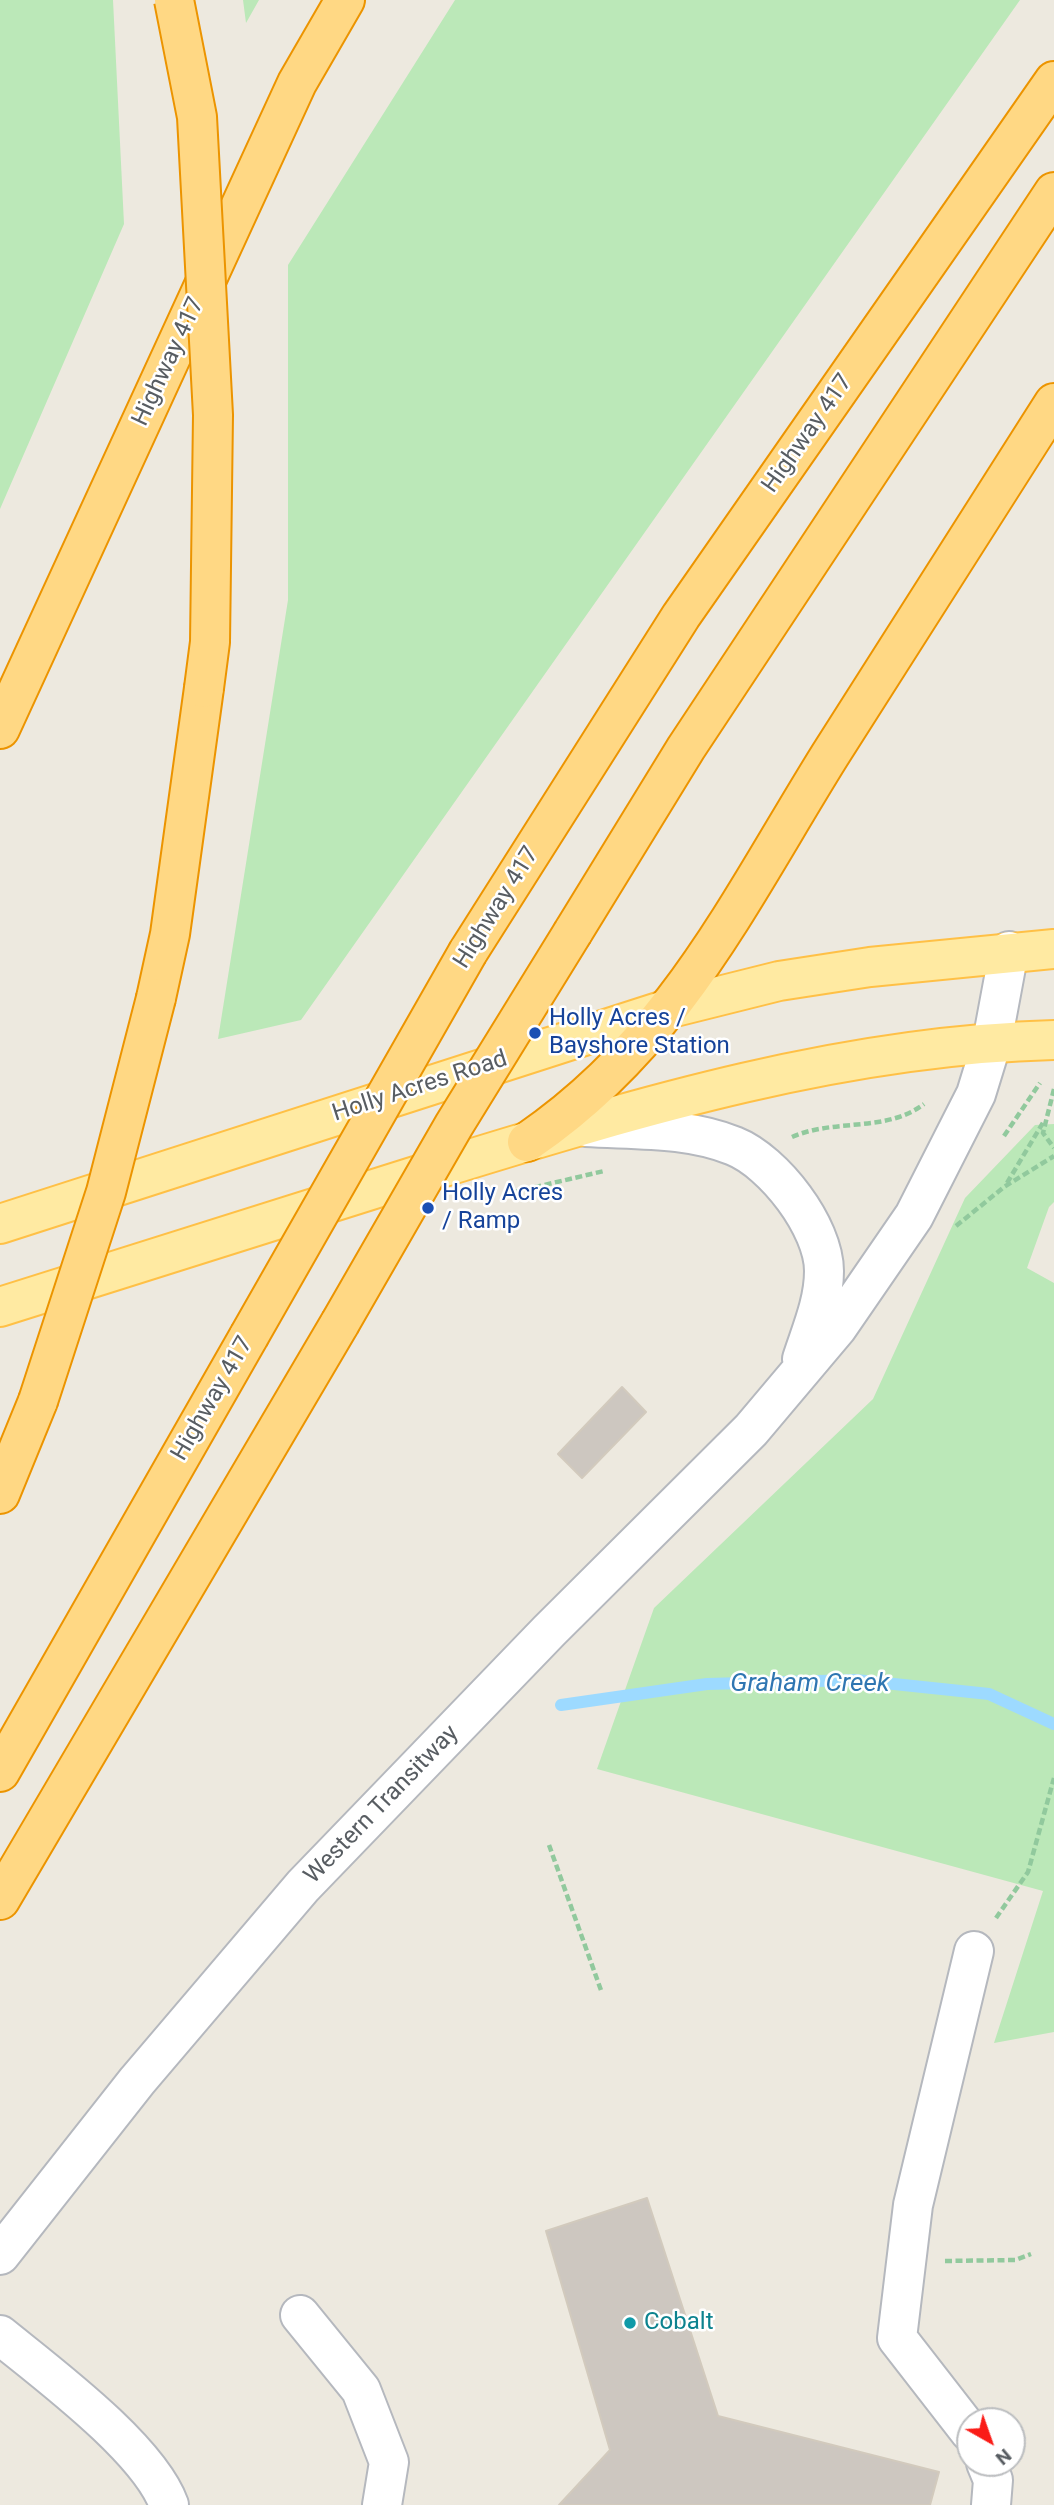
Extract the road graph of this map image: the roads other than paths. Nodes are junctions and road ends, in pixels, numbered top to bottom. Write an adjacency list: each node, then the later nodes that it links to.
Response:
1 (174, 0): 17 (highway, bridge)
2 (345, 0): 6 (highway, Highway 417)
3 (1054, 81): 18 (highway, Highway 417, bridge)
4 (1054, 192): 19 (highway, bridge)
5 (1054, 403): 9 (highway)
6 (0, 729)
7 (1054, 949): 8 (main road, Holly Acres Road)
8 (1009, 951): 9 (main road, Holly Acres Road); 11 (lane, Western Transitway)
9 (671, 1008): 13 (highway); 14 (main road, Holly Acres Road)
10 (1054, 1040): 11 (main road)
11 (992, 1042): 12 (main road); 16 (lane, Western Transitway)
12 (580, 1126): 13 (main road); 16 (lane, Western Transitway)
13 (527, 1142): 15 (main road)
14 (0, 1224)
15 (0, 1307)
16 (794, 1382): 21 (lane, Western Transitway)
17 (0, 1494)
18 (0, 1772)
19 (0, 1900)
20 (974, 1951): 24 (lane)
21 (0, 2255)
22 (300, 2315): 27 (lane)
23 (0, 2335): 26 (lane)
24 (956, 2414)
25 (992, 2477): 28 (lane)
26 (169, 2505)
27 (382, 2505)
28 (991, 2505)

